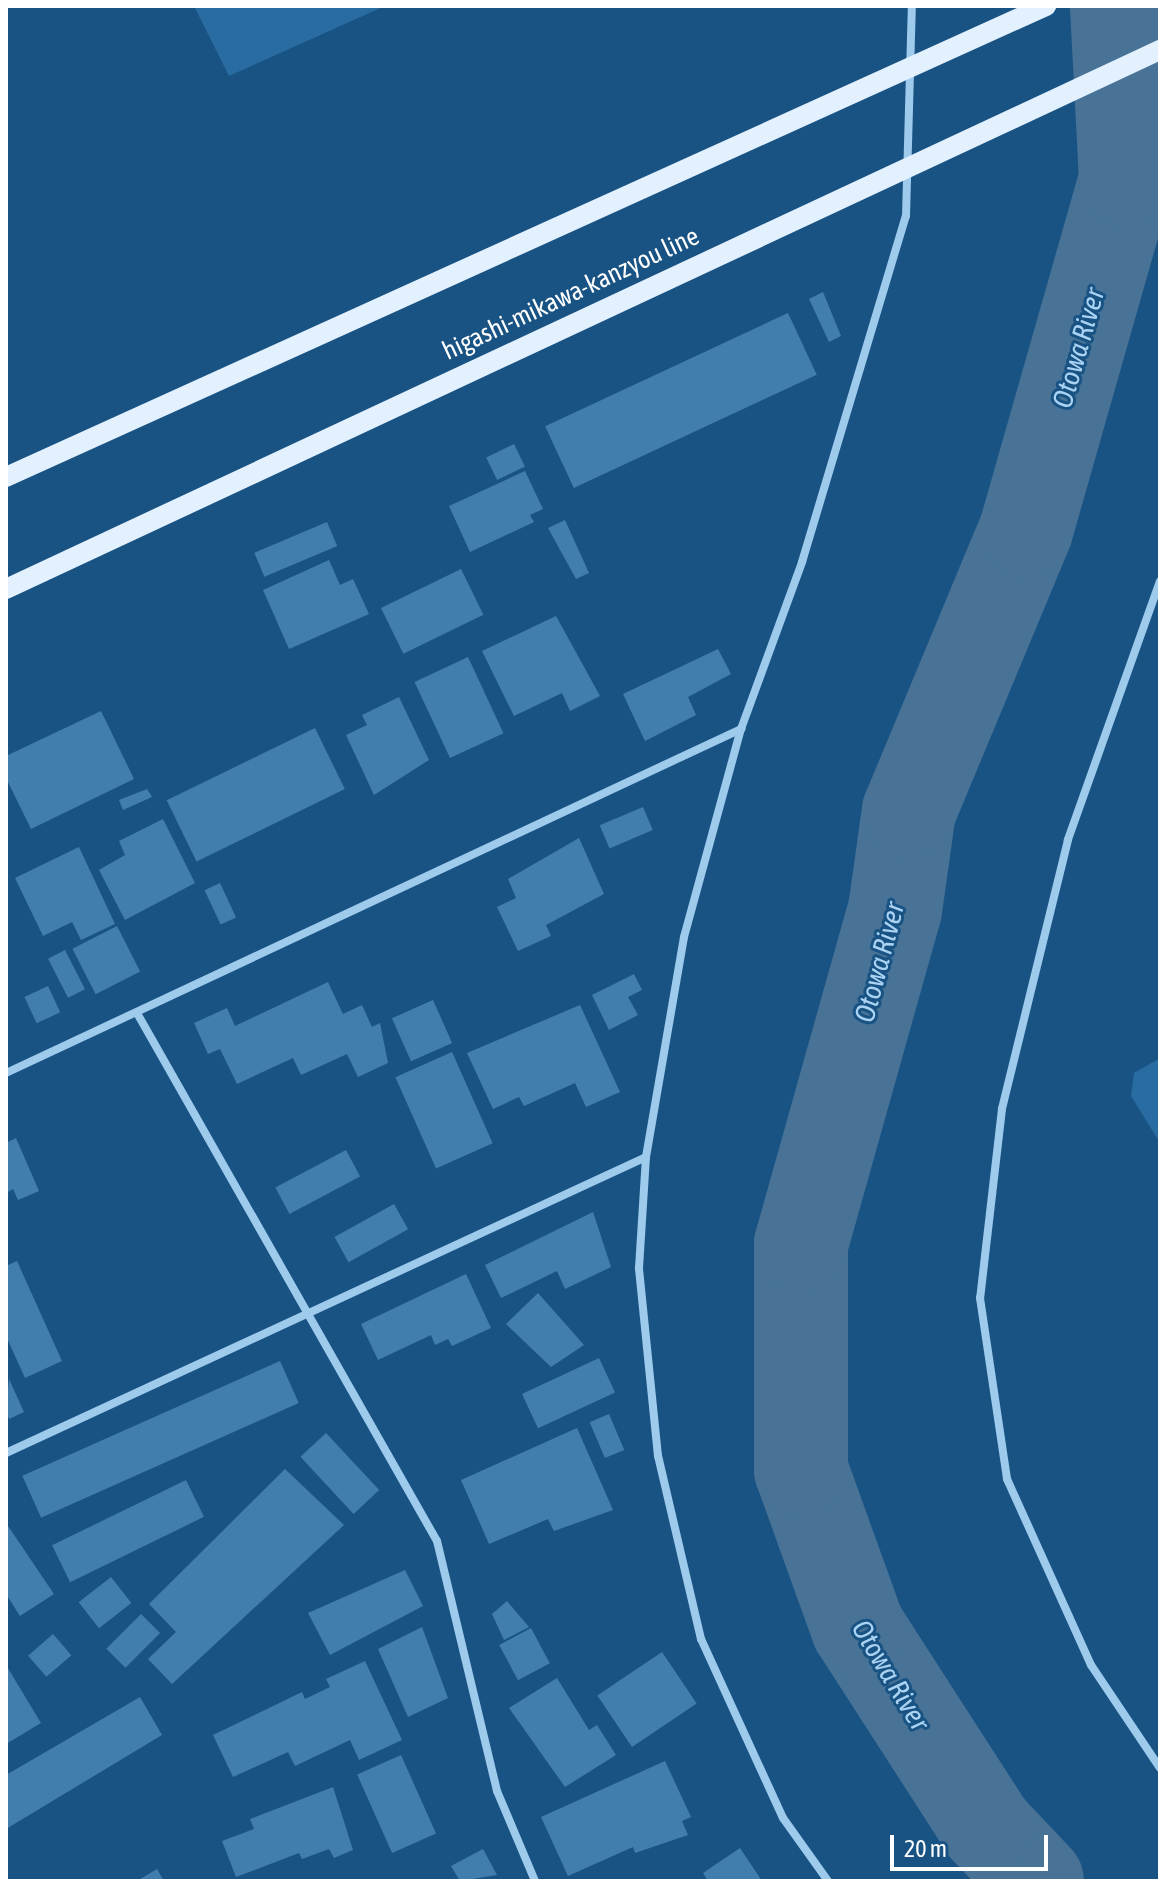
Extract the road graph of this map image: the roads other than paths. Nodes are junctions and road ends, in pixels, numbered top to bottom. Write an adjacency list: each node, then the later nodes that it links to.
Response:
1 (912, 6): 4 (street)
2 (1046, 6): 4 (main road)
3 (1160, 50): 5 (main road, higashi-mikawa-kanzyou line)
4 (916, 67): 5 (street); 6 (main road)
5 (905, 165): 8 (main road, higashi-mikawa-kanzyou line); 9 (street)
6 (6, 477)
7 (1160, 581): 15 (street)
8 (6, 589)
9 (741, 729): 10 (street); 12 (street)
10 (137, 1013): 11 (street); 13 (street)
11 (6, 1073)
12 (646, 1157): 13 (street); 17 (street)
13 (310, 1311): 14 (street); 16 (street)
14 (6, 1453)
15 (1160, 1768)
16 (535, 1881)
17 (828, 1881)

